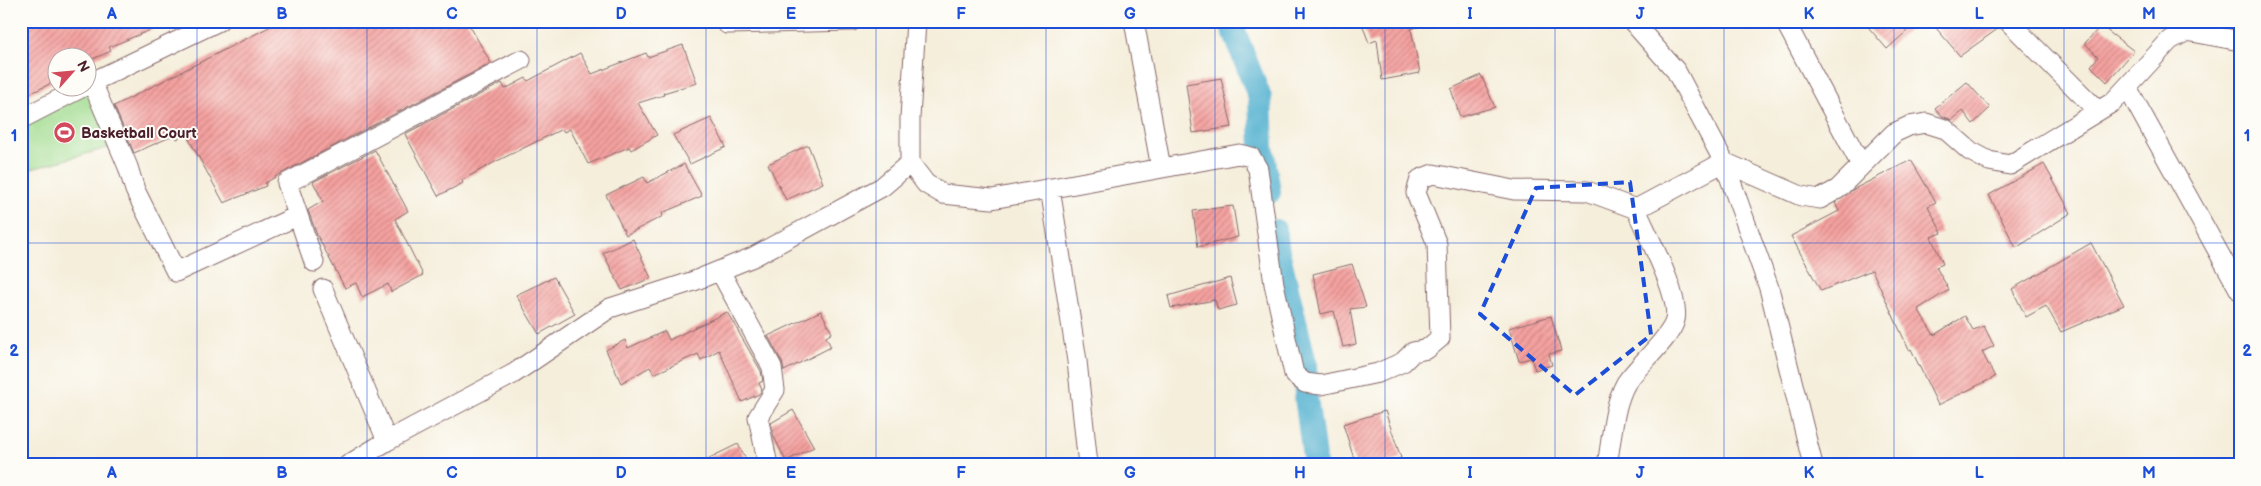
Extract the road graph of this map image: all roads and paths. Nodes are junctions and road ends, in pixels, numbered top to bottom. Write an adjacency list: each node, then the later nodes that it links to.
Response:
1 (219, 21): 11 (street)
2 (852, 21): 7 (street)
3 (916, 21): 18 (street)
4 (1134, 21): 20 (street)
5 (1632, 21): 17 (street)
6 (2008, 21): 15 (street)
7 (727, 24)
8 (1788, 27): 19 (street)
9 (2240, 42): 12 (street)
10 (522, 60): 23 (street)
11 (98, 79)
12 (2127, 87): 15 (street); 27 (street)
13 (61, 98): 16 (street)
14 (93, 98): 23 (street)
15 (2098, 111): 19 (street)
16 (21, 119)
17 (1724, 162): 19 (street); 22 (street); 33 (street)
18 (910, 163): 21 (street); 25 (street)
19 (1861, 165)
20 (1161, 168): 21 (street); 22 (street)
21 (1050, 188): 31 (street)
22 (1636, 209): 32 (street)
23 (297, 216): 24 (street)
24 (314, 262)
25 (720, 271): 28 (street); 30 (street)
26 (323, 289): 28 (street)
27 (2240, 291)
28 (387, 441): 29 (street)
29 (348, 465)
30 (768, 465)
31 (1088, 465)
32 (1607, 465)
33 (1813, 465)

